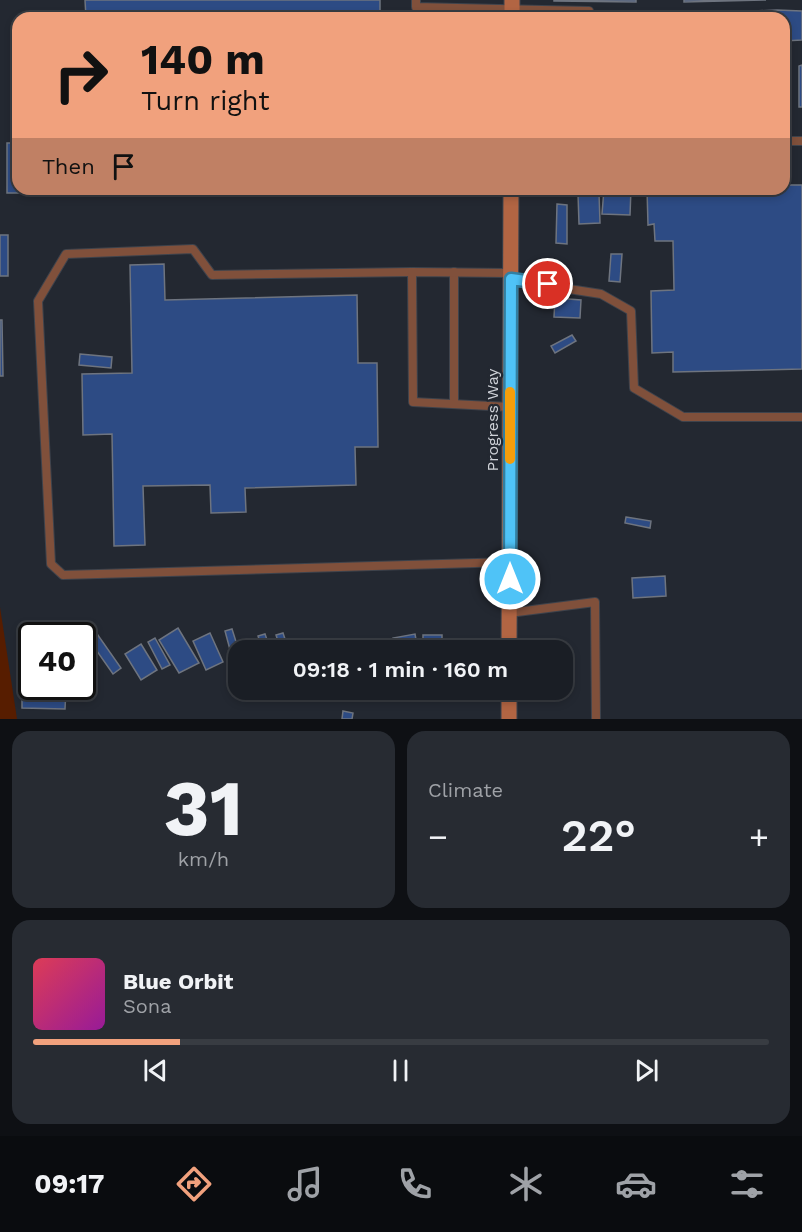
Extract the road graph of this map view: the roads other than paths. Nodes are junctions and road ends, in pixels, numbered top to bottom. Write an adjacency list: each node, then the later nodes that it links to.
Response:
1 (416, 0): 2 (lane)
2 (512, 9): 3 (lane)
3 (589, 12)
4 (511, 195): 7 (street, Progress Way)
5 (412, 272): 6 (lane); 8 (lane); 11 (lane)
6 (454, 272): 7 (lane); 8 (lane)
7 (511, 276): 9 (street, Progress Way); 10 (lane)
8 (454, 404): 9 (lane)
9 (510, 407): 11 (street, Progress Way)
10 (802, 417)
11 (510, 562): 12 (street, Progress Way)
12 (509, 613): 13 (street, Progress Way); 16 (lane)
13 (509, 640)
14 (509, 700): 15 (street)
15 (509, 719)
16 (596, 719)

